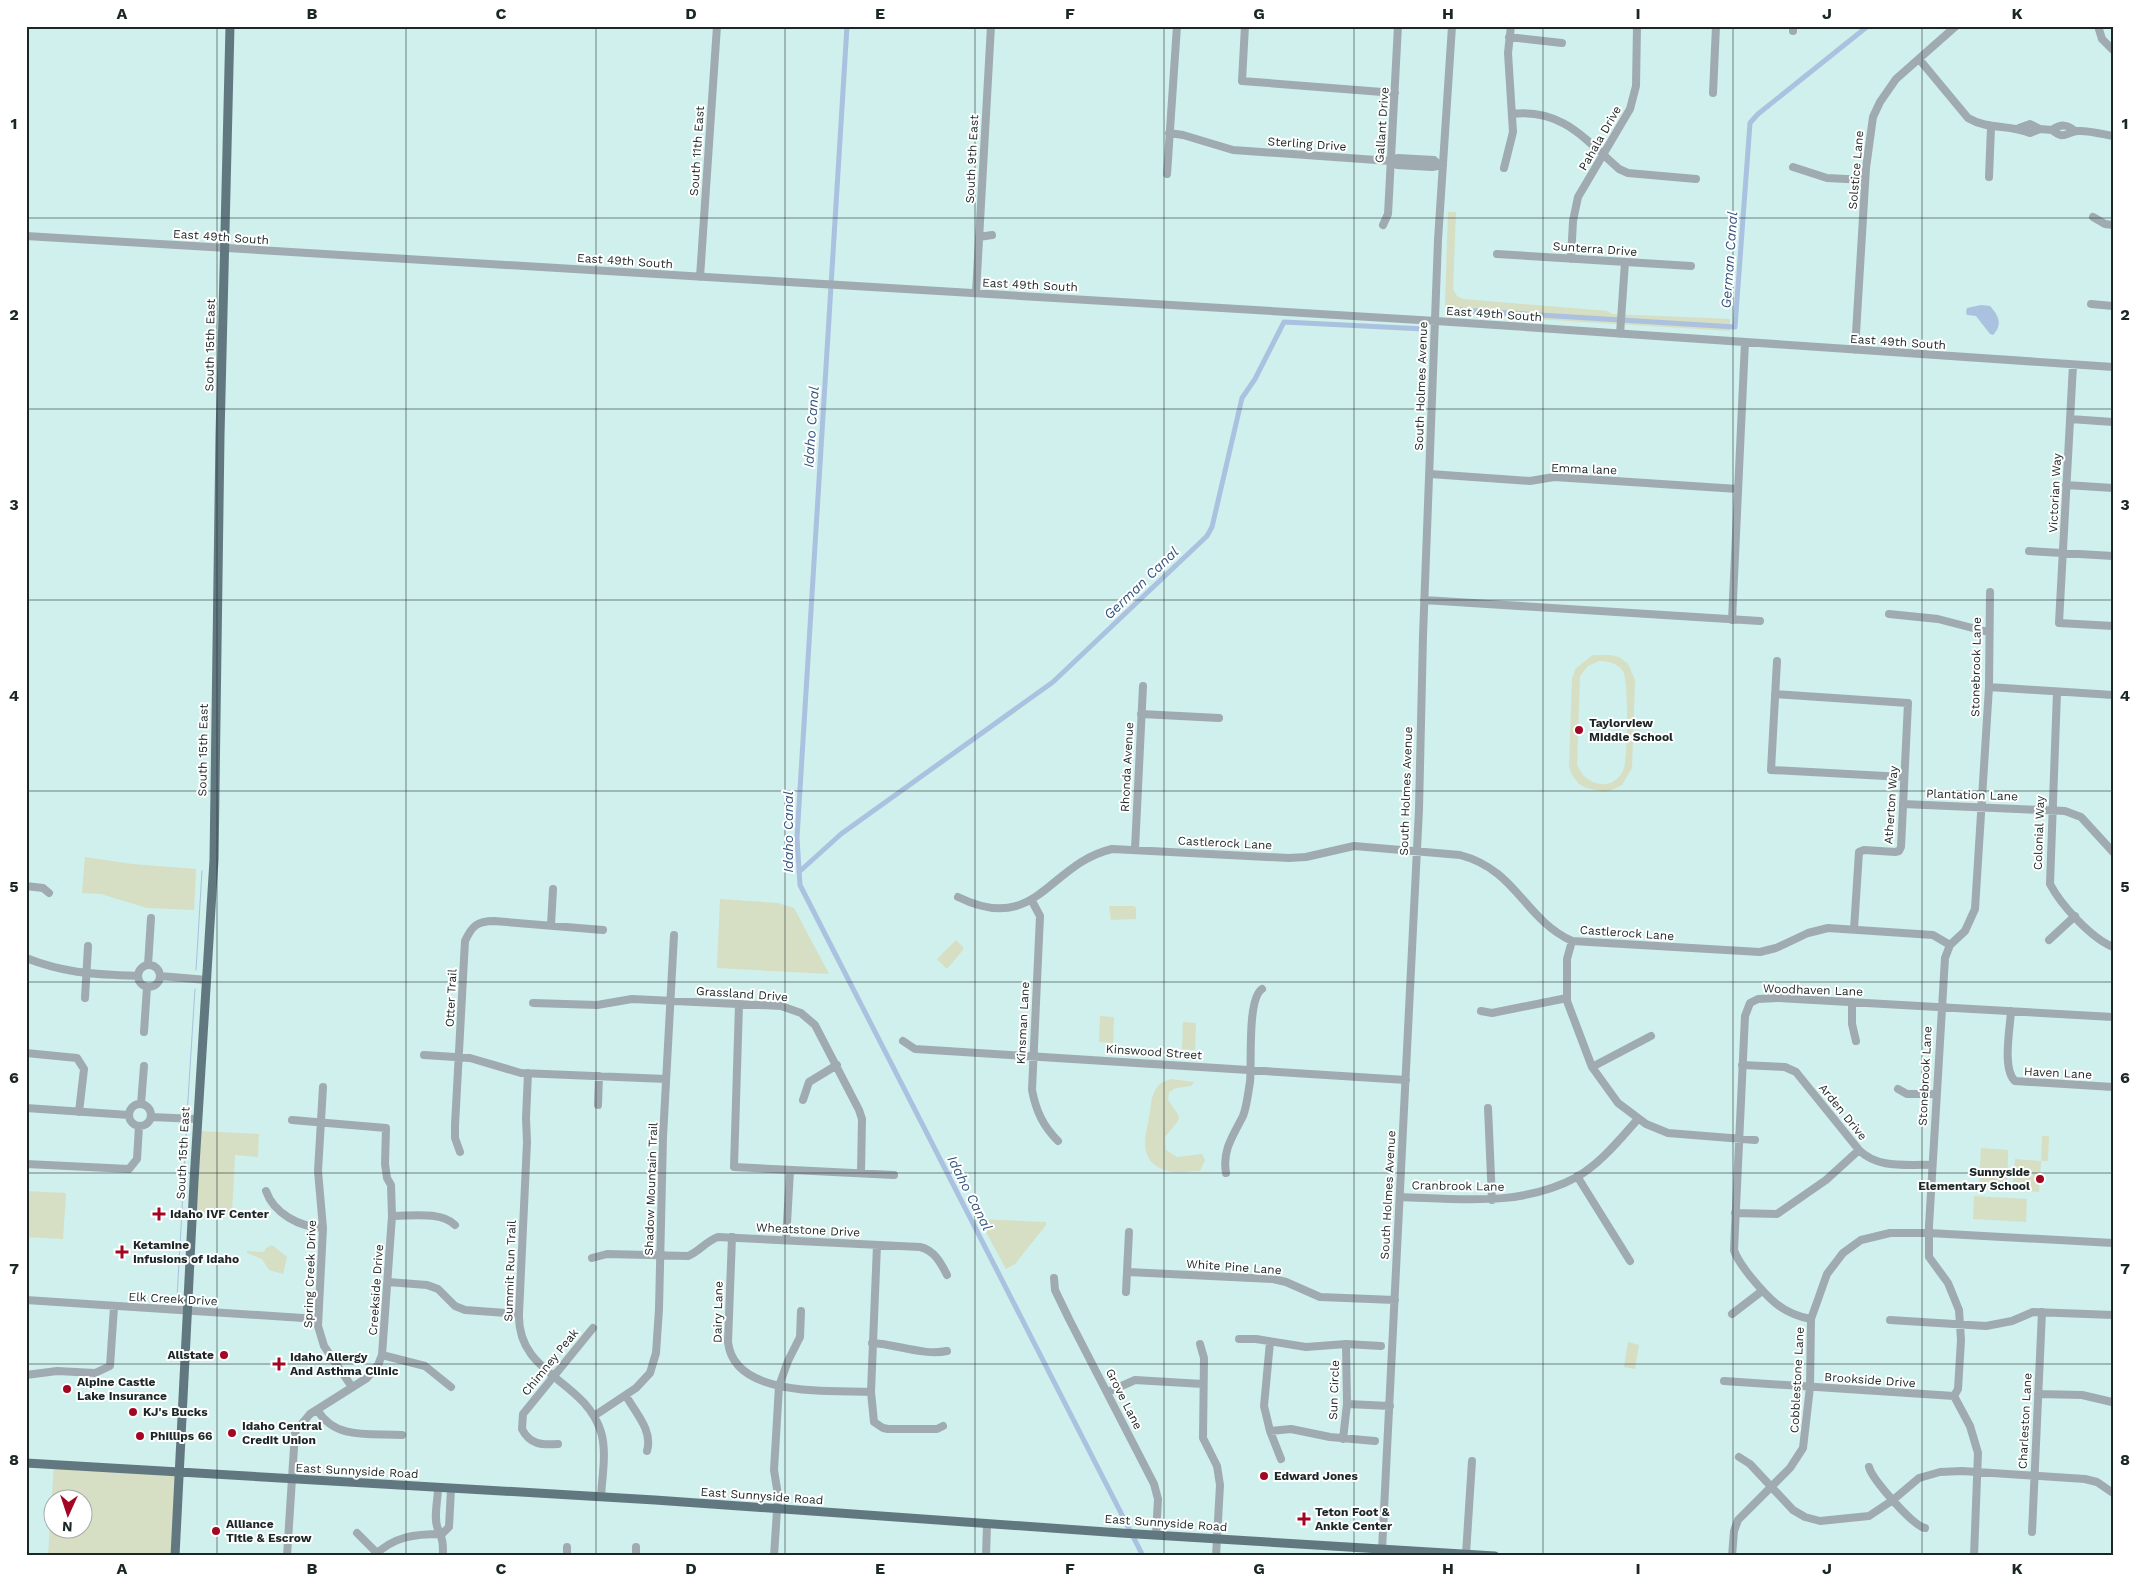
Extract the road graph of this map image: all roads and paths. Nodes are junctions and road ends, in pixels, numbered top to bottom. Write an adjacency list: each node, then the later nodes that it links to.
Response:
1 (230, 26): 38 (main road, South 15th East)
2 (717, 26): 43 (street, South 11th East)
3 (991, 26): 37 (street, South 9th East)
4 (1177, 26): 21 (street)
5 (1245, 26): 17 (street)
6 (1398, 26): 17 (street, Gallant Drive)
7 (1452, 26): 25 (street, South Holmes Avenue)
8 (1511, 26): 13 (street)
9 (1638, 26): 23 (street, Pahala Drive)
10 (1716, 26): 18 (street)
11 (1956, 26): 16 (street, Solstice Lane)
12 (2098, 26): 15 (street)
13 (1510, 37): 14 (street); 19 (street)
14 (1562, 43)
15 (2113, 50)
16 (1919, 59): 20 (street); 31 (street, Solstice Lane)
17 (1395, 93): 24 (street, Gallant Drive)
18 (1713, 93)
19 (1512, 114): 23 (street); 27 (street)
20 (1991, 127): 22 (street); 29 (street)
21 (1169, 133): 24 (street, Sterling Drive); 28 (street)
22 (2113, 136)
23 (1604, 155): 30 (street); 40 (street, Pahala Drive)
24 (1391, 161): 25 (street, Sterling Drive); 34 (street, Gallant Drive)
25 (1440, 164): 47 (street, South Holmes Avenue)
26 (1793, 167): 31 (street)
27 (1504, 168)
28 (1167, 174)
29 (1989, 177)
30 (1696, 179)
31 (1865, 180): 50 (street, Solstice Lane)
32 (2093, 217): 33 (street)
33 (2113, 225)
34 (1383, 226)
35 (992, 234): 37 (street)
36 (26, 236): 38 (street, East 49th South)
37 (979, 237): 44 (street, South 9th East)
38 (224, 247): 43 (street, East 49th South); 105 (main road, South 15th East)
39 (1497, 254): 40 (street, Sunterra Drive)
40 (1571, 259): 41 (street, Sunterra Drive)
41 (1625, 262): 42 (street, Sunterra Drive); 48 (street)
42 (1690, 266)
43 (700, 277): 44 (street, East 49th South)
44 (976, 293): 47 (street, East 49th South)
45 (2091, 304): 46 (street)
46 (2113, 306)
47 (1436, 322): 48 (street, East 49th South); 55 (street, South Holmes Avenue)
48 (1620, 334): 49 (street, East 49th South)
49 (1745, 342): 50 (street, East 49th South); 58 (street)
50 (1855, 350): 51 (street, East 49th South)
51 (2072, 365): 52 (street, East 49th South); 53 (street, Victorian Way)
52 (2113, 368)
53 (2070, 419): 54 (street); 56 (street, Victorian Way)
54 (2113, 422)
55 (1430, 474): 58 (street, Emma lane); 63 (street, South Holmes Avenue)
56 (2066, 486): 57 (street); 60 (street, Victorian Way)
57 (2113, 488)
58 (1738, 489): 65 (street)
59 (2029, 552): 60 (street)
60 (2063, 553): 61 (street); 67 (street, Victorian Way)
61 (2113, 556)
62 (1990, 592): 68 (street, Stonebrook Lane)
63 (1424, 600): 65 (street); 82 (street, South Holmes Avenue)
64 (1890, 614): 68 (street)
65 (1732, 620): 66 (street)
66 (1760, 621)
67 (2113, 626)
68 (1988, 632): 71 (street, Stonebrook Lane)
69 (1777, 661): 73 (street)
70 (1143, 686): 75 (street, Rhonda Avenue)
71 (1988, 687): 72 (street); 79 (street, Stonebrook Lane)
72 (2057, 692): 74 (street); 80 (street, Colonial Way)
73 (1775, 694): 77 (street, Atherton Way); 77 (street)
74 (2113, 695)
75 (1141, 714): 76 (street); 81 (street, Rhonda Avenue)
76 (1219, 718)
77 (1904, 777): 78 (street, Atherton Way)
78 (1903, 804): 79 (street, Plantation Lane); 92 (street, Atherton Way)
79 (1981, 807): 80 (street, Plantation Lane); 97 (street, Stonebrook Lane)
80 (2051, 810): 83 (street, Plantation Lane); 89 (street, Colonial Way)
81 (1135, 849): 82 (street, Castlerock Lane); 88 (street, Castlerock Lane)
82 (1417, 852): 95 (street, Castlerock Lane); 134 (street, South Holmes Avenue)
83 (2113, 852)
84 (26, 886): 86 (street)
85 (553, 889): 91 (street)
86 (49, 893)
87 (958, 898): 88 (street, Castlerock Lane)
88 (1032, 901): 124 (street, Kinsman Lane)
89 (2074, 916): 96 (street); 99 (street, Colonial Way)
90 (151, 918): 101 (street)
91 (551, 925): 93 (street, Otter Trail); 125 (street, Otter Trail)
92 (1854, 929): 95 (street, Castlerock Lane); 97 (street, Castlerock Lane)
93 (603, 930)
94 (674, 934): 110 (street, Shadow Mountain Trail)
95 (1572, 940): 109 (street)
96 (2049, 940)
97 (1950, 945): 114 (street, Stonebrook Lane)
98 (88, 946): 102 (street)
99 (2113, 947)
100 (26, 958): 102 (street)
101 (148, 965): 103 (street); 104 (street)
102 (86, 974): 103 (street); 108 (street)
103 (138, 976): 106 (street)
104 (160, 976): 105 (street); 106 (street)
105 (207, 980): 147 (main road, South 15th East)
106 (147, 987): 118 (street)
107 (1262, 989): 130 (street)
108 (85, 998)
109 (1567, 998): 115 (street); 129 (street)
110 (670, 1001): 112 (street, Grassland Drive); 113 (street, Grassland Drive); 133 (street, Shadow Mountain Trail)
111 (1852, 1002): 114 (street, Woodhaven Lane); 121 (street); 127 (street, Woodhaven Lane)
112 (533, 1003)
113 (739, 1004): 126 (street, Grassland Drive); 159 (street)
114 (1940, 1007): 116 (street, Woodhaven Lane); 138 (street, Stonebrook Lane)
115 (1480, 1011)
116 (2011, 1011): 117 (street, Woodhaven Lane); 136 (street, Haven Lane)
117 (2113, 1017)
118 (144, 1032)
119 (1651, 1036): 129 (street)
120 (903, 1041): 124 (street, Kinswood Street)
121 (1856, 1041)
122 (26, 1053): 144 (street)
123 (424, 1054): 125 (street)
124 (1033, 1056): 130 (street, Kinswood Street); 154 (street, Kinsman Lane)
125 (459, 1057): 131 (street); 156 (street, Otter Trail)
126 (837, 1065): 139 (street); 160 (street, Grassland Drive)
127 (1742, 1065): 152 (street, Woodhaven Lane); 155 (street, Arden Drive)
128 (144, 1066): 140 (street)
129 (1592, 1067): 148 (street)
130 (1250, 1069): 134 (street, Kinswood Street); 161 (street)
131 (528, 1073): 132 (street); 192 (street, Summit Run Trail)
132 (599, 1076): 133 (street); 141 (street)
133 (666, 1079): 177 (street, Shadow Mountain Trail)
134 (1406, 1080): 165 (street, South Holmes Avenue)
135 (322, 1086): 150 (street, Spring Creek Drive)
136 (2113, 1087)
137 (1898, 1089): 138 (street)
138 (1935, 1094): 158 (street, Stonebrook Lane)
139 (803, 1100)
140 (141, 1104): 145 (street); 146 (street)
141 (598, 1104)
142 (26, 1108): 144 (street)
143 (1488, 1108): 166 (street)
144 (79, 1112): 145 (street)
145 (129, 1114): 151 (street)
146 (151, 1117): 147 (street); 151 (street)
147 (190, 1119): 189 (main road, South 15th East)
148 (1638, 1119): 152 (street); 163 (street, Cranbrook Lane)
149 (292, 1120): 150 (street)
150 (321, 1122): 168 (street, Creekside Drive); 170 (street, Spring Creek Drive)
151 (139, 1126): 157 (street)
152 (1738, 1139): 153 (street); 167 (street, Woodhaven Lane)
153 (1755, 1140)
154 (1058, 1141)
155 (1859, 1150): 158 (street, Arden Drive); 167 (street)
156 (460, 1152)
157 (26, 1164)
158 (1932, 1165): 172 (street, Stonebrook Lane)
159 (790, 1171): 160 (street); 174 (street)
160 (861, 1173): 162 (street)
161 (1226, 1173)
162 (894, 1175)
163 (1577, 1176): 166 (street, Cranbrook Lane); 179 (street)
164 (266, 1191): 170 (street)
165 (1400, 1197): 166 (street, Cranbrook Lane); 187 (street, South Holmes Avenue)
166 (1492, 1200)
167 (1735, 1213): 184 (street, Woodhaven Lane)
168 (392, 1216): 169 (street); 183 (street, Creekside Drive)
169 (455, 1224)
170 (323, 1228): 196 (street, Spring Creek Drive)
171 (1129, 1232): 180 (street)
172 (1929, 1233): 175 (street, Cobblestone Lane); 195 (street, Cobblestone Lane); 198 (street, Stonebrook Lane)
173 (732, 1237): 174 (street, Wheatstone Drive); 177 (street, Wheatstone Drive); 213 (street, Dairy Lane)
174 (786, 1240): 176 (street, Wheatstone Drive)
175 (2113, 1243)
176 (877, 1245): 181 (street, Wheatstone Drive); 202 (street)
177 (660, 1256): 178 (street, Wheatstone Drive); 219 (street, Shadow Mountain Trail)
178 (592, 1258)
179 (1630, 1261)
180 (1128, 1272): 185 (street); 187 (street, White Pine Lane)
181 (947, 1275)
182 (1054, 1278): 217 (street, Grove Lane)
183 (388, 1282): 192 (street); 207 (street, Creekside Drive)
184 (1762, 1291): 193 (street); 195 (street, Woodhaven Lane)
185 (1126, 1292)
186 (26, 1300): 188 (street, Elk Creek Drive)
187 (1395, 1300): 223 (street, South Holmes Avenue)
188 (114, 1307): 189 (street, Elk Creek Drive); 208 (street)
189 (187, 1311): 196 (street, Elk Creek Drive); 238 (main road, South 15th East)
190 (801, 1311): 213 (street)
191 (2042, 1312): 194 (street); 198 (street); 218 (street, Charleston Lane)
192 (519, 1314): 209 (street, Summit Run Trail)
193 (1732, 1314)
194 (2113, 1315)
195 (1811, 1319): 215 (street, Cobblestone Lane)
196 (318, 1320): 214 (street, Spring Creek Drive)
197 (1890, 1320): 198 (street)
198 (1960, 1325): 220 (street, Stonebrook Lane)
199 (593, 1328): 209 (street, Chimney Peak)
200 (1239, 1339): 201 (street, Sun Circle)
201 (1270, 1342): 204 (street, Sun Circle); 227 (street)
202 (872, 1343): 206 (street); 216 (street)
203 (1200, 1344): 211 (street)
204 (1346, 1344): 205 (street); 222 (street, Sun Circle)
205 (1381, 1346)
206 (947, 1351)
207 (382, 1355): 212 (street); 214 (street, Creekside Drive)
208 (26, 1375)
209 (553, 1375): 225 (street, Summit Run Trail); 231 (street, Chimney Peak)
210 (1724, 1381): 215 (street, Brookside Drive)
211 (1204, 1384): 217 (street); 255 (street)
212 (450, 1386)
213 (779, 1386): 216 (street, Dairy Lane); 248 (street)
214 (352, 1387): 224 (street, Creekside Drive)
215 (1810, 1387): 220 (street, Brookside Drive); 242 (street, Cobblestone Lane)
216 (871, 1392): 226 (street)
217 (1108, 1392): 254 (street, Grove Lane)
218 (2038, 1394): 221 (street); 240 (street, Charleston Lane)
219 (626, 1396): 225 (street, Shadow Mountain Trail); 232 (street)
220 (1954, 1396): 239 (street)
221 (2112, 1402)
222 (1347, 1404): 223 (street); 229 (street, Sun Circle)
223 (1390, 1406): 258 (street, South Holmes Avenue)
224 (318, 1410): 228 (street); 241 (street, Creekside Drive)
225 (594, 1416): 246 (street, Summit Run Trail)
226 (943, 1426)
227 (1270, 1431): 229 (street, Sun Circle); 234 (street)
228 (402, 1435)
229 (1343, 1438): 230 (street)
230 (1375, 1441)
231 (558, 1444)
232 (647, 1451)
233 (1739, 1457): 242 (street)
234 (1281, 1459)
235 (1472, 1461): 260 (street)
236 (26, 1462): 238 (main road, East Sunnyside Road)
237 (1869, 1467): 247 (street)
238 (180, 1472): 241 (main road, East Sunnyside Road); 261 (main road, South 15th East)
239 (1978, 1473): 240 (street); 247 (street); 271 (street)
240 (2033, 1476): 245 (street); 251 (street, Charleston Lane)
241 (291, 1480): 243 (main road, East Sunnyside Road); 262 (street, Creekside Drive)
242 (1770, 1486): 247 (street); 270 (street, Cobblestone Lane)
243 (438, 1488): 244 (main road, East Sunnyside Road); 253 (street)
244 (451, 1489): 246 (main road, East Sunnyside Road); 253 (street)
245 (2113, 1493)
246 (601, 1497): 248 (main road, East Sunnyside Road)
247 (1894, 1500): 250 (street)
248 (776, 1510): 249 (main road, East Sunnyside Road); 266 (street)
249 (988, 1524): 254 (main road, East Sunnyside Road); 267 (street)
250 (1925, 1528)
251 (2032, 1532)
252 (358, 1533): 259 (street)
253 (442, 1534): 259 (street); 263 (street)
254 (1156, 1535): 255 (main road, East Sunnyside Road)
255 (1217, 1538): 258 (main road, East Sunnyside Road); 268 (street)
256 (567, 1547): 264 (street)
257 (636, 1547): 265 (street)
258 (1382, 1553): 260 (main road, East Sunnyside Road)
259 (376, 1554)
260 (1466, 1554): 269 (main road, East Sunnyside Road)
261 (175, 1556)
262 (287, 1556)
263 (443, 1556)
264 (567, 1556)
265 (636, 1556)
266 (774, 1556)
267 (986, 1556)
268 (1216, 1556)
269 (1495, 1556)
270 (1732, 1556)
271 (1974, 1556)

